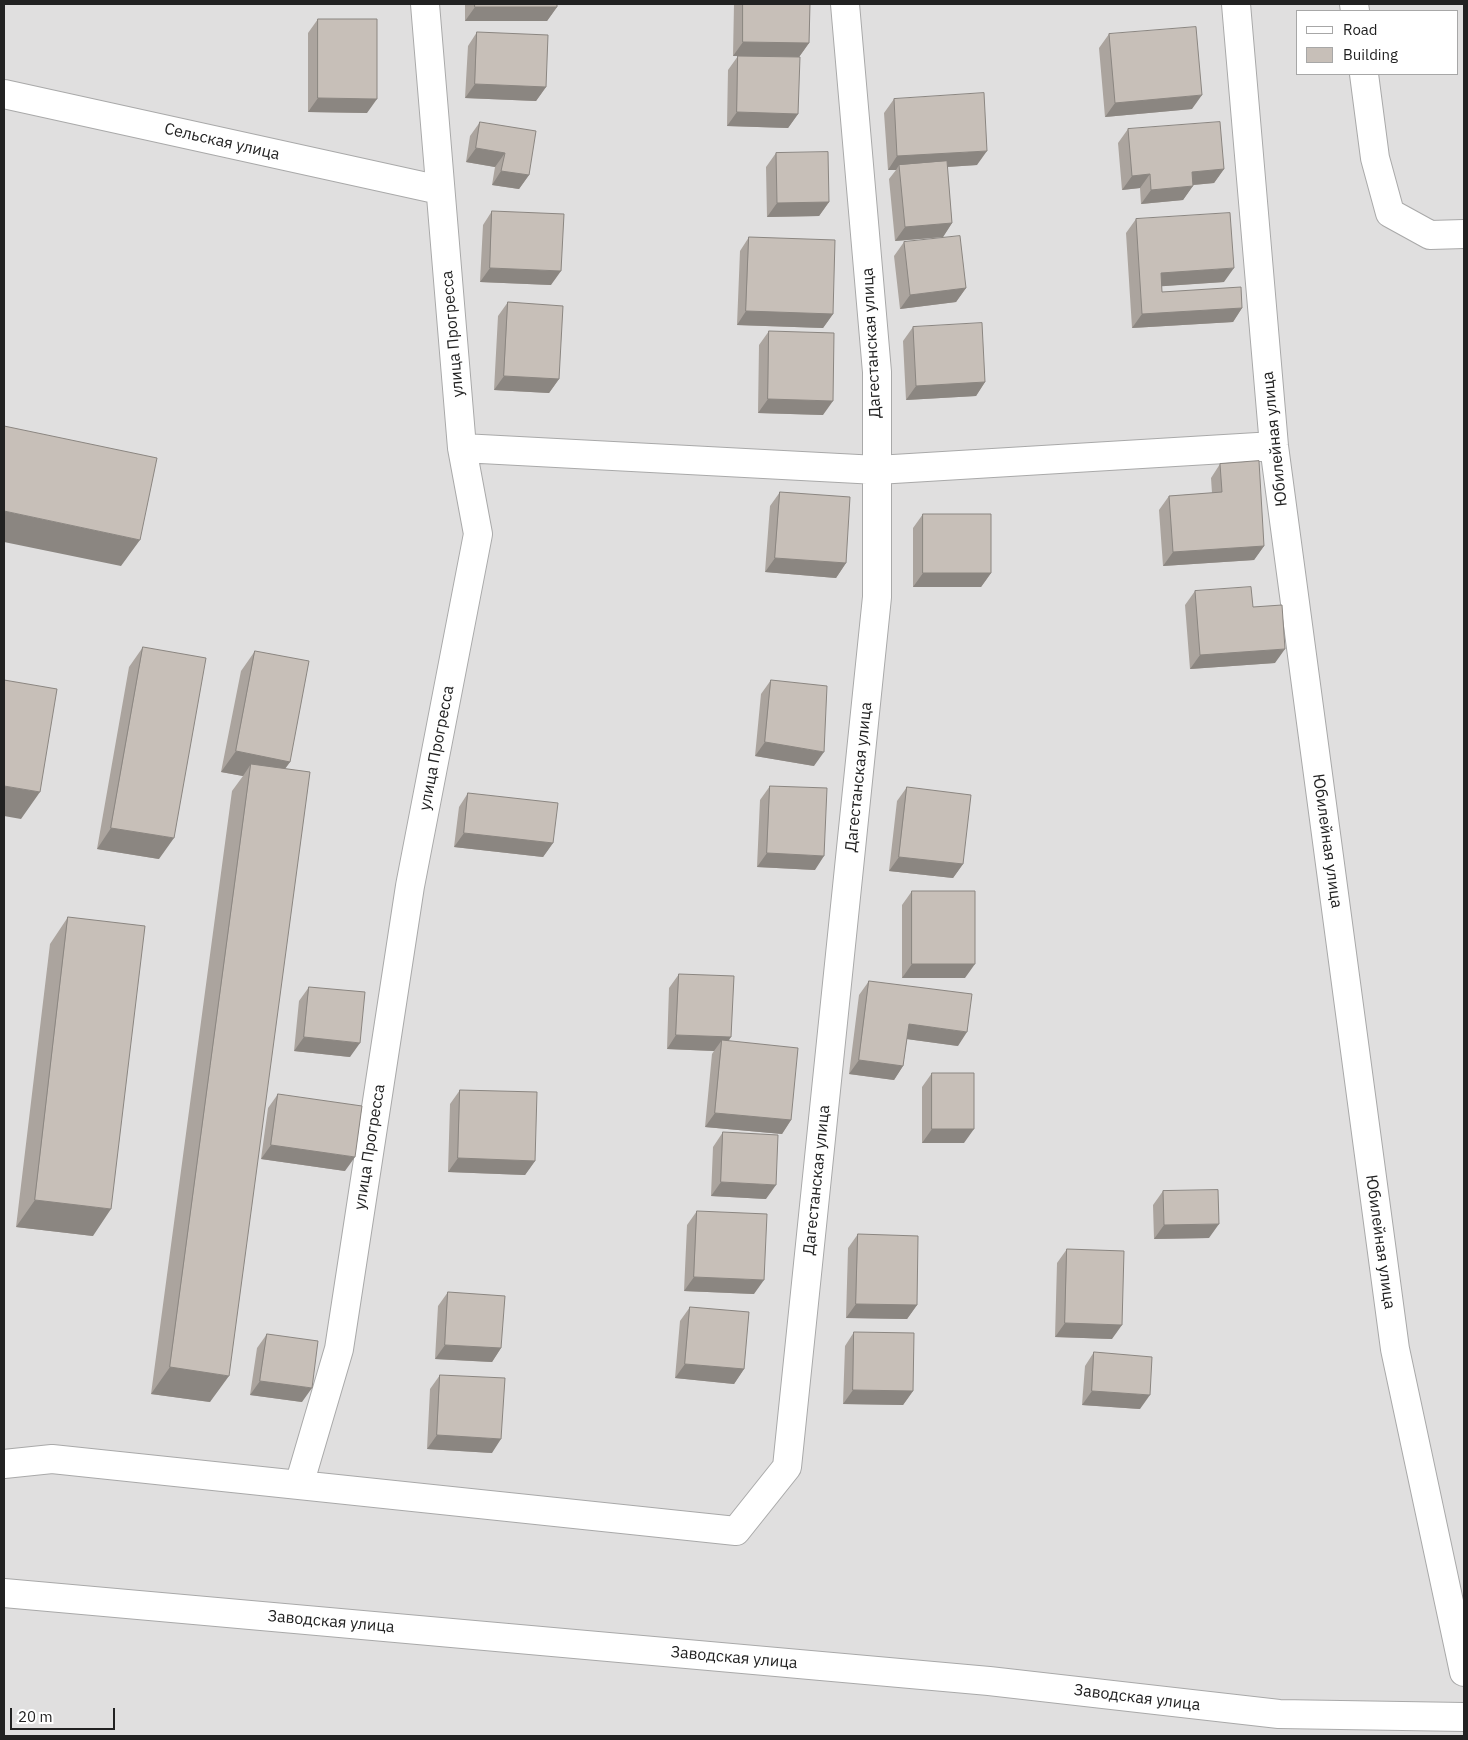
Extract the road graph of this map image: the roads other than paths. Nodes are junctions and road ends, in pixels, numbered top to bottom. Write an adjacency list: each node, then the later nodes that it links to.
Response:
1 (425, 4): 6 (street, улица Прогресса)
2 (845, 4): 10 (street, Дагестанская улица)
3 (1236, 4): 8 (street, Юбилейная улица)
4 (1364, 75): 7 (street)
5 (4, 94): 6 (street, Сельская улица)
6 (440, 190): 9 (street, улица Прогресса)
7 (1464, 234)
8 (1274, 446): 10 (street); 14 (street, Юбилейная улица)
9 (462, 448): 10 (street); 12 (street, улица Прогресса)
10 (877, 470): 12 (street, Дагестанская улица)
11 (4, 1464): 12 (street)
12 (299, 1485)
13 (4, 1593): 15 (street, Заводская улица)
14 (1464, 1672)
15 (1464, 1717)

